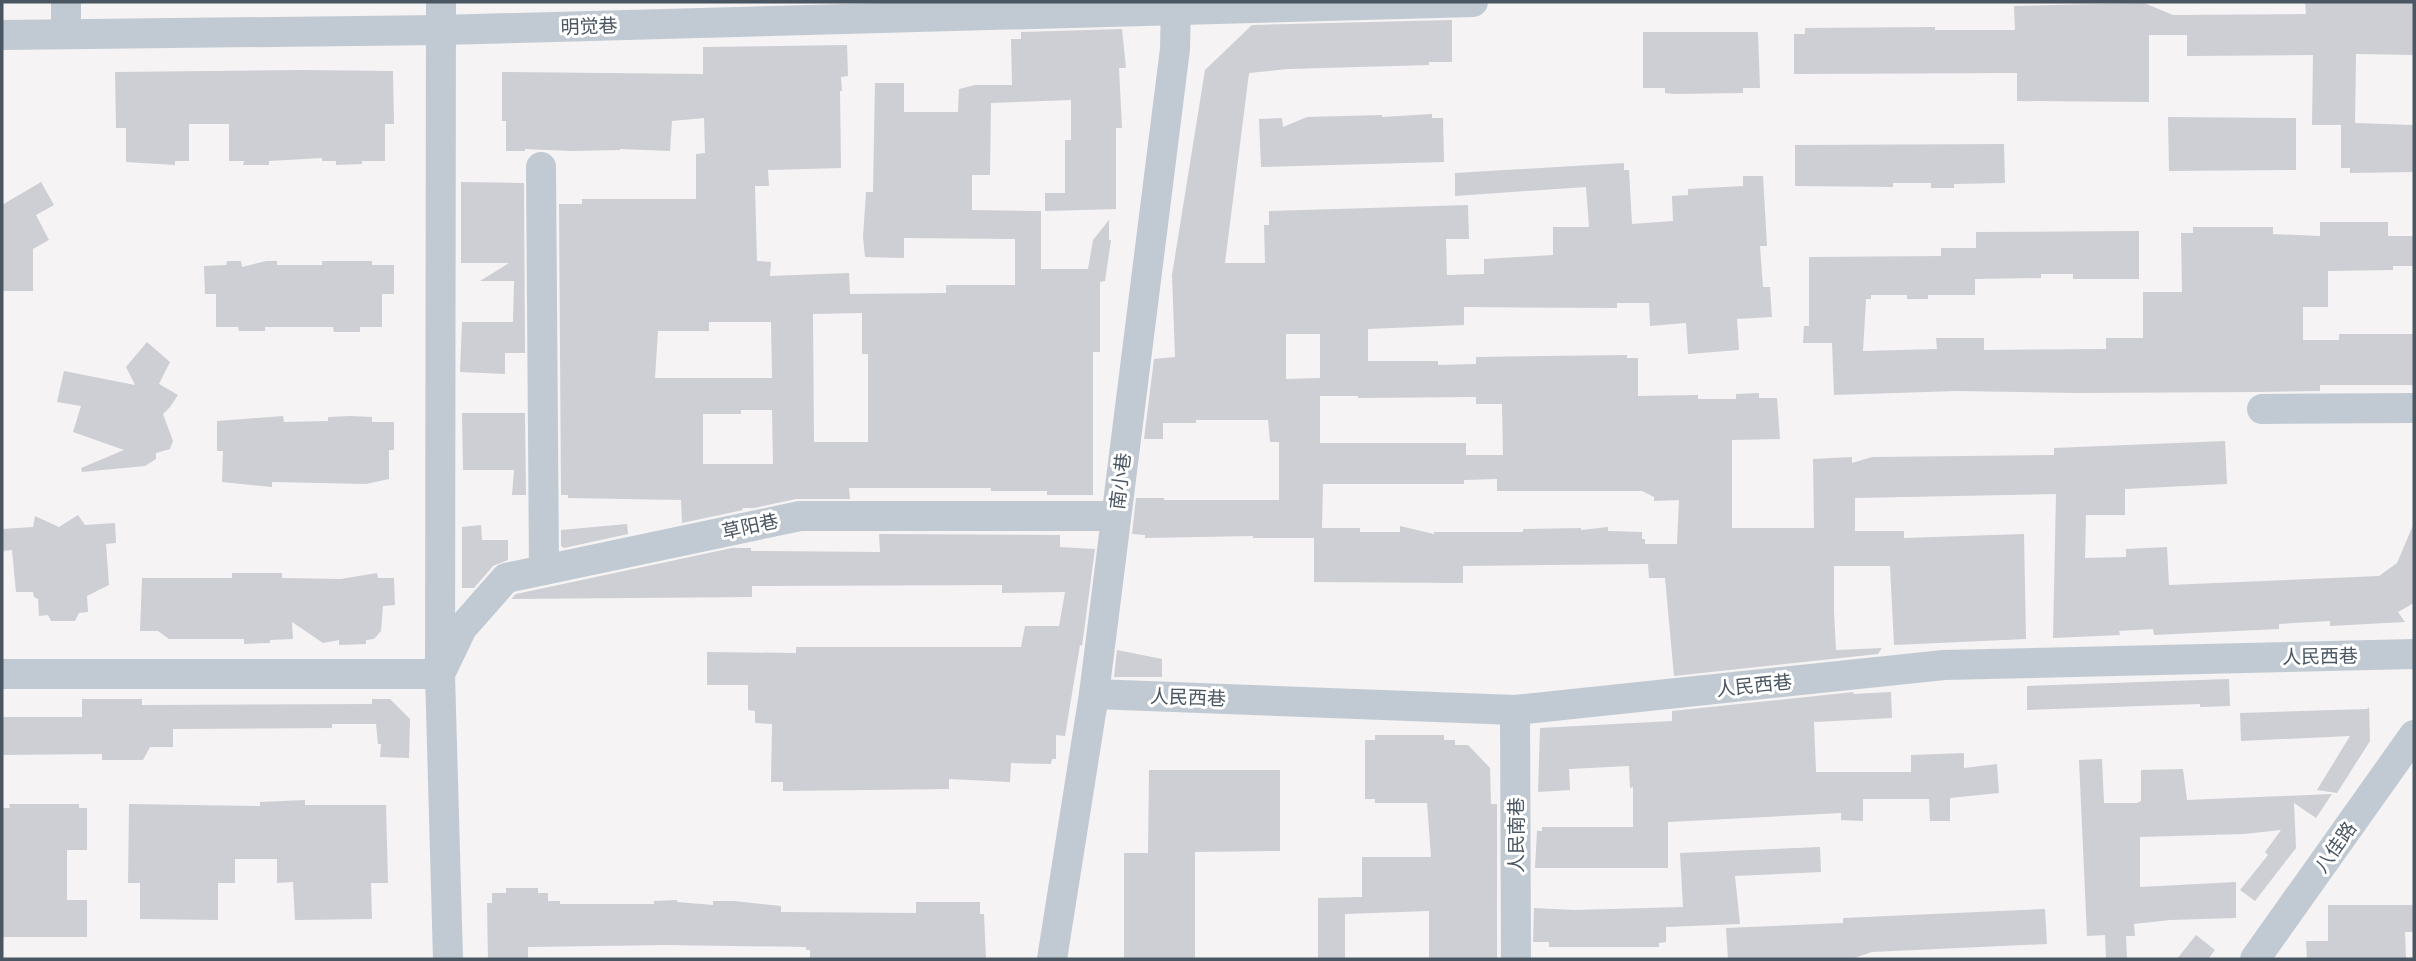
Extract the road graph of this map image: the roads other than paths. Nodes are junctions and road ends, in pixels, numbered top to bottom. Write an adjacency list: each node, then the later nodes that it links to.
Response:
1 (66, 2): 5 (street)
2 (1474, 2): 3 (street)
3 (1177, 6): 4 (street, 明觉巷); 10 (street, 南小巷)
4 (441, 16): 5 (street, 明觉巷); 14 (street, 草阳巷)
5 (66, 34): 6 (street, 明觉巷)
6 (2, 35)
7 (541, 167): 11 (street)
8 (2414, 408): 9 (street)
9 (2262, 409)
10 (1115, 516): 11 (street, 草阳巷); 15 (street, 南小巷)
11 (544, 570): 14 (street, 草阳巷)
12 (2414, 654): 16 (street, 人民西巷)
13 (2, 674): 14 (street)
14 (440, 674): 18 (street, 草阳巷)
15 (1094, 694): 16 (street, 人民西巷); 19 (street, 南小巷)
16 (1515, 710): 20 (street, 人民南巷)
17 (2414, 735): 21 (street, 八佳路)
18 (448, 959)
19 (1052, 959)
20 (1517, 959)
21 (2255, 959)

